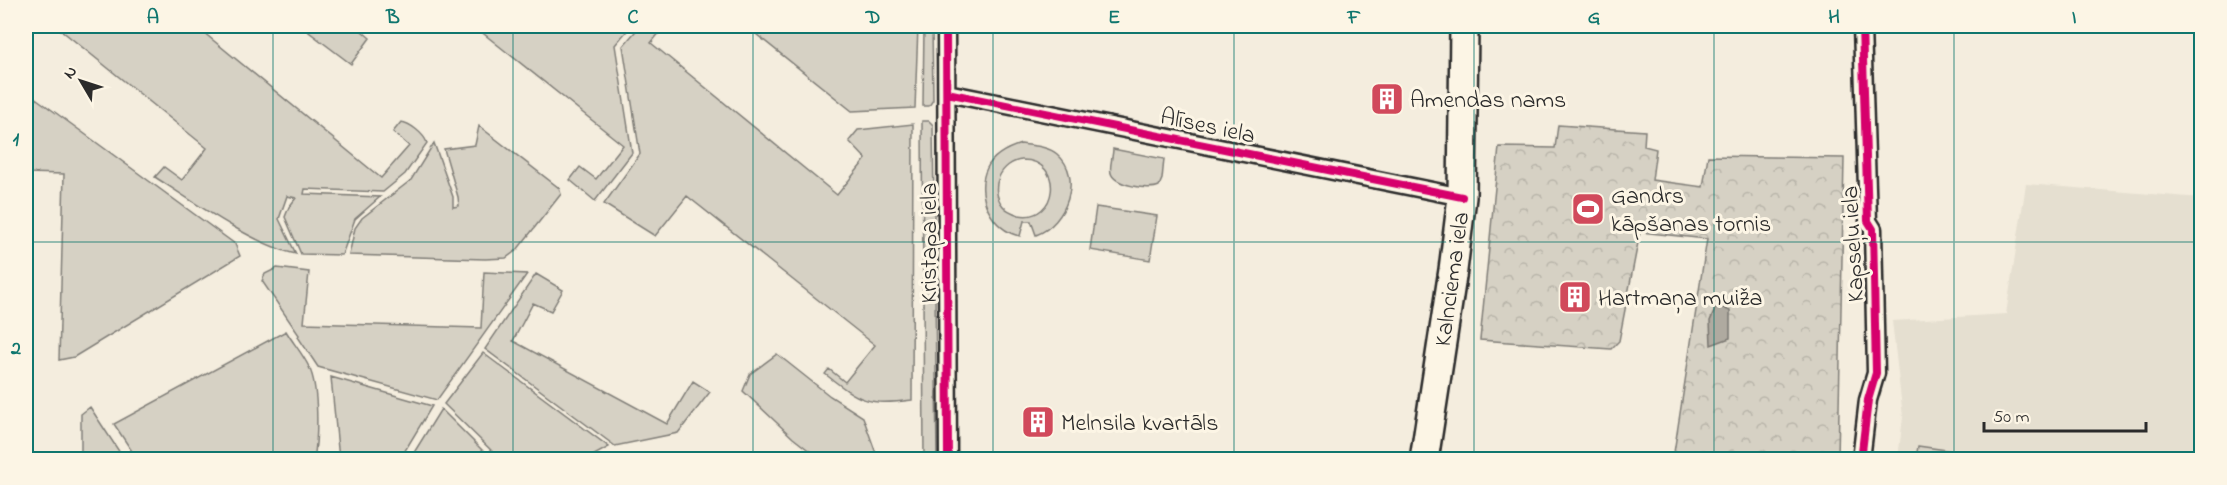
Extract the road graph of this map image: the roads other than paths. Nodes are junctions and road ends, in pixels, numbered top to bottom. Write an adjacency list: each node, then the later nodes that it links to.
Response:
1 (945, 26): 4 (street, Kristapa iela)
2 (1464, 26): 5 (main road, Kalnciema iela)
3 (1862, 26): 8 (street, Kapseļu iela)
4 (947, 93): 5 (street, Alīses iela); 6 (street, Kristapa iela)
5 (1462, 197): 7 (main road, Kalnciema iela)
6 (948, 459)
7 (1424, 459)
8 (1861, 459)

